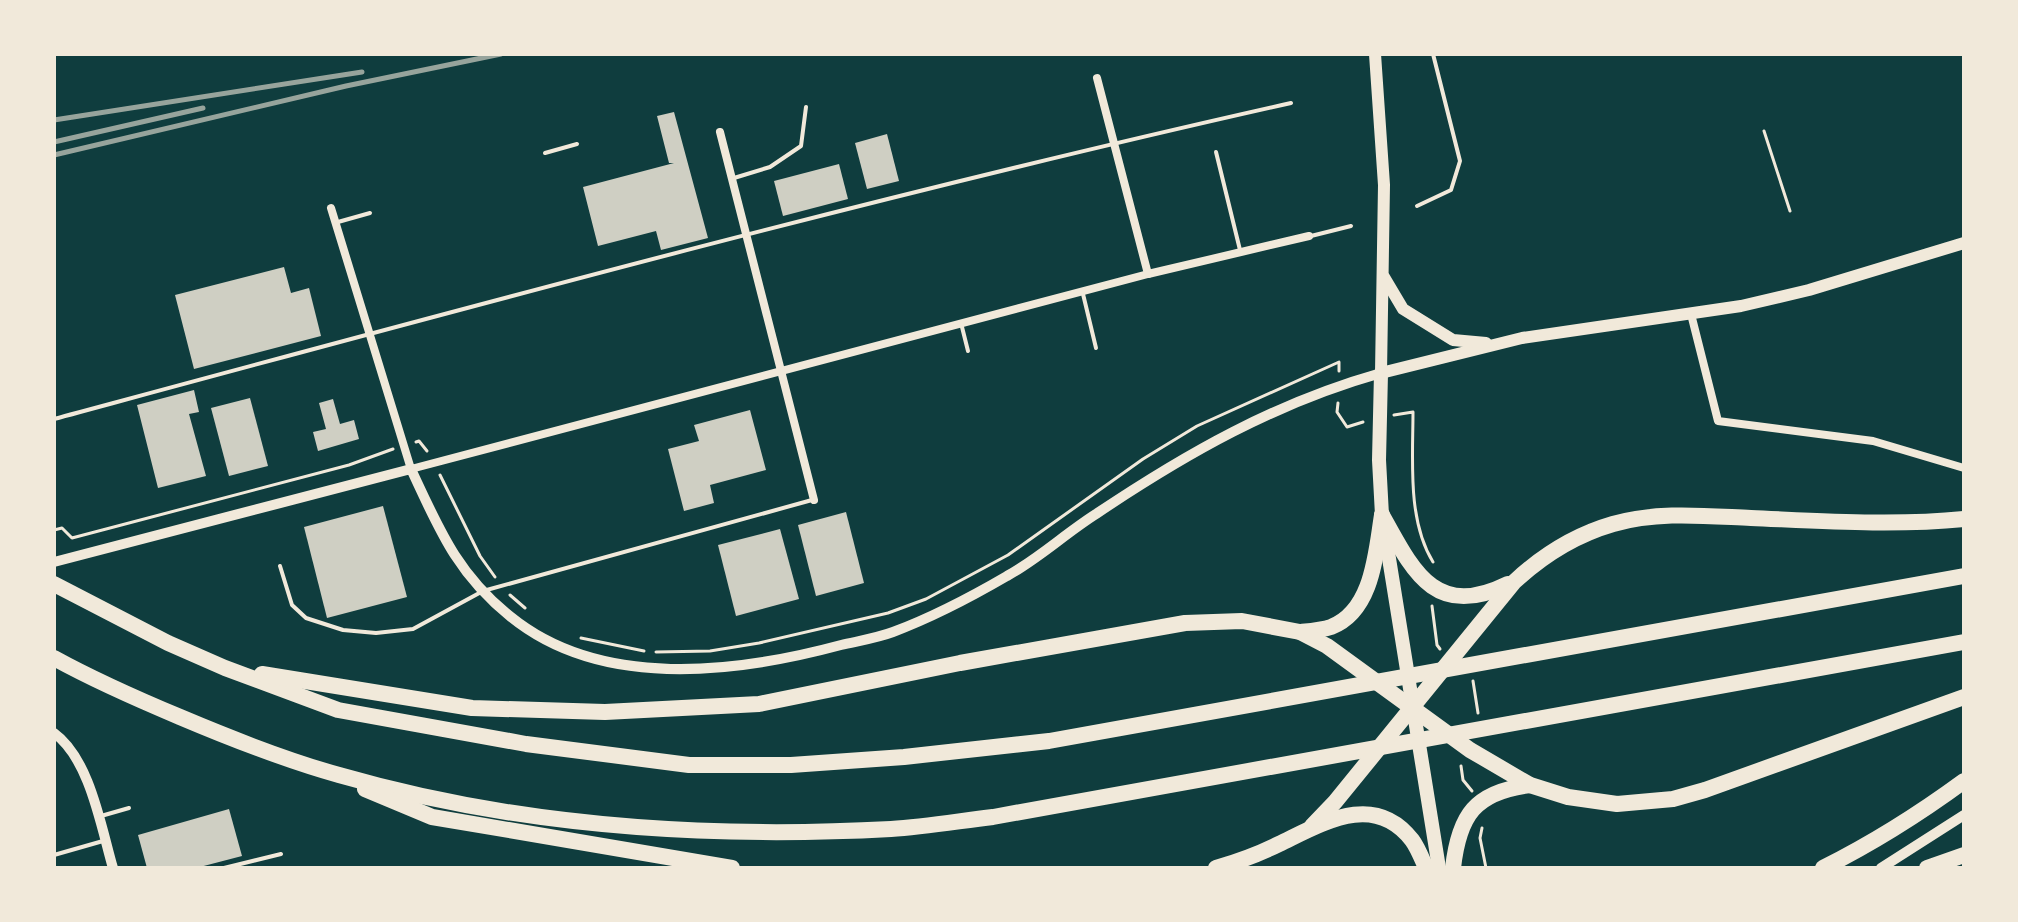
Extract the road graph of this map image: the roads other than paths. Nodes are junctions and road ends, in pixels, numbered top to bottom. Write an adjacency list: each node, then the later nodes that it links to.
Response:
1 (1375, 54): 22 (main road)
2 (1433, 54): 12 (lane)
3 (1097, 78): 7 (street)
4 (1291, 103): 7 (lane)
5 (806, 107): 11 (lane)
6 (720, 132): 11 (street)
7 (1114, 143): 17 (lane); 21 (street)
8 (577, 144): 10 (lane)
9 (1216, 152): 20 (lane)
10 (545, 153)
11 (732, 178): 17 (street)
12 (1417, 206)
13 (331, 208): 15 (street)
14 (370, 213): 15 (lane)
15 (335, 223): 26 (street)
16 (1351, 226): 18 (lane)
17 (746, 235): 26 (lane); 30 (street)
18 (1309, 236): 20 (street)
19 (1964, 243): 24 (main road)
20 (1241, 252): 21 (street)
21 (1148, 274): 23 (street)
22 (1384, 277): 27 (main road); 31 (main road)
23 (1082, 291): 25 (street); 28 (lane)
24 (1691, 314): 27 (main road); 33 (street)
25 (961, 323): 29 (lane); 30 (street)
26 (370, 334): 32 (lane); 34 (street)
27 (1496, 344): 31 (main road)
28 (1096, 348)
29 (968, 351)
30 (781, 370): 34 (street); 35 (street)
31 (1381, 373): 36 (main road); 43 (street)
32 (54, 419)
33 (1964, 468)
34 (411, 469): 38 (street); 43 (street)
35 (814, 500): 43 (lane)
36 (1382, 515): 41 (highway); 44 (highway); 49 (main road)
37 (1964, 519): 41 (highway)
38 (55, 559)
39 (280, 566): 43 (lane)
40 (1964, 576): 47 (highway)
41 (1514, 582): 49 (highway)
42 (61, 589): 47 (highway)
43 (483, 591)
44 (1300, 632): 47 (highway); 49 (highway)
45 (1964, 642): 51 (highway)
46 (54, 658): 51 (highway)
47 (225, 668)
48 (1964, 697): 53 (highway)
49 (1413, 707): 53 (highway); 57 (highway); 67 (main road)
50 (54, 733): 56 (street)
51 (339, 775): 64 (highway)
52 (1964, 781): 69 (highway)
53 (1530, 785): 68 (highway)
54 (129, 808): 56 (lane)
55 (1964, 815): 70 (street)
56 (98, 817): 58 (street)
57 (1312, 826): 65 (highway); 66 (highway)
58 (105, 840): 60 (lane); 62 (street)
59 (281, 854): 63 (lane)
60 (54, 855)
61 (1964, 856): 71 (highway)
62 (113, 868)
63 (224, 868)
64 (732, 868)
65 (1216, 868)
66 (1426, 868)
67 (1439, 868)
68 (1453, 868)
69 (1823, 868)
70 (1881, 868)
71 (1927, 868)

